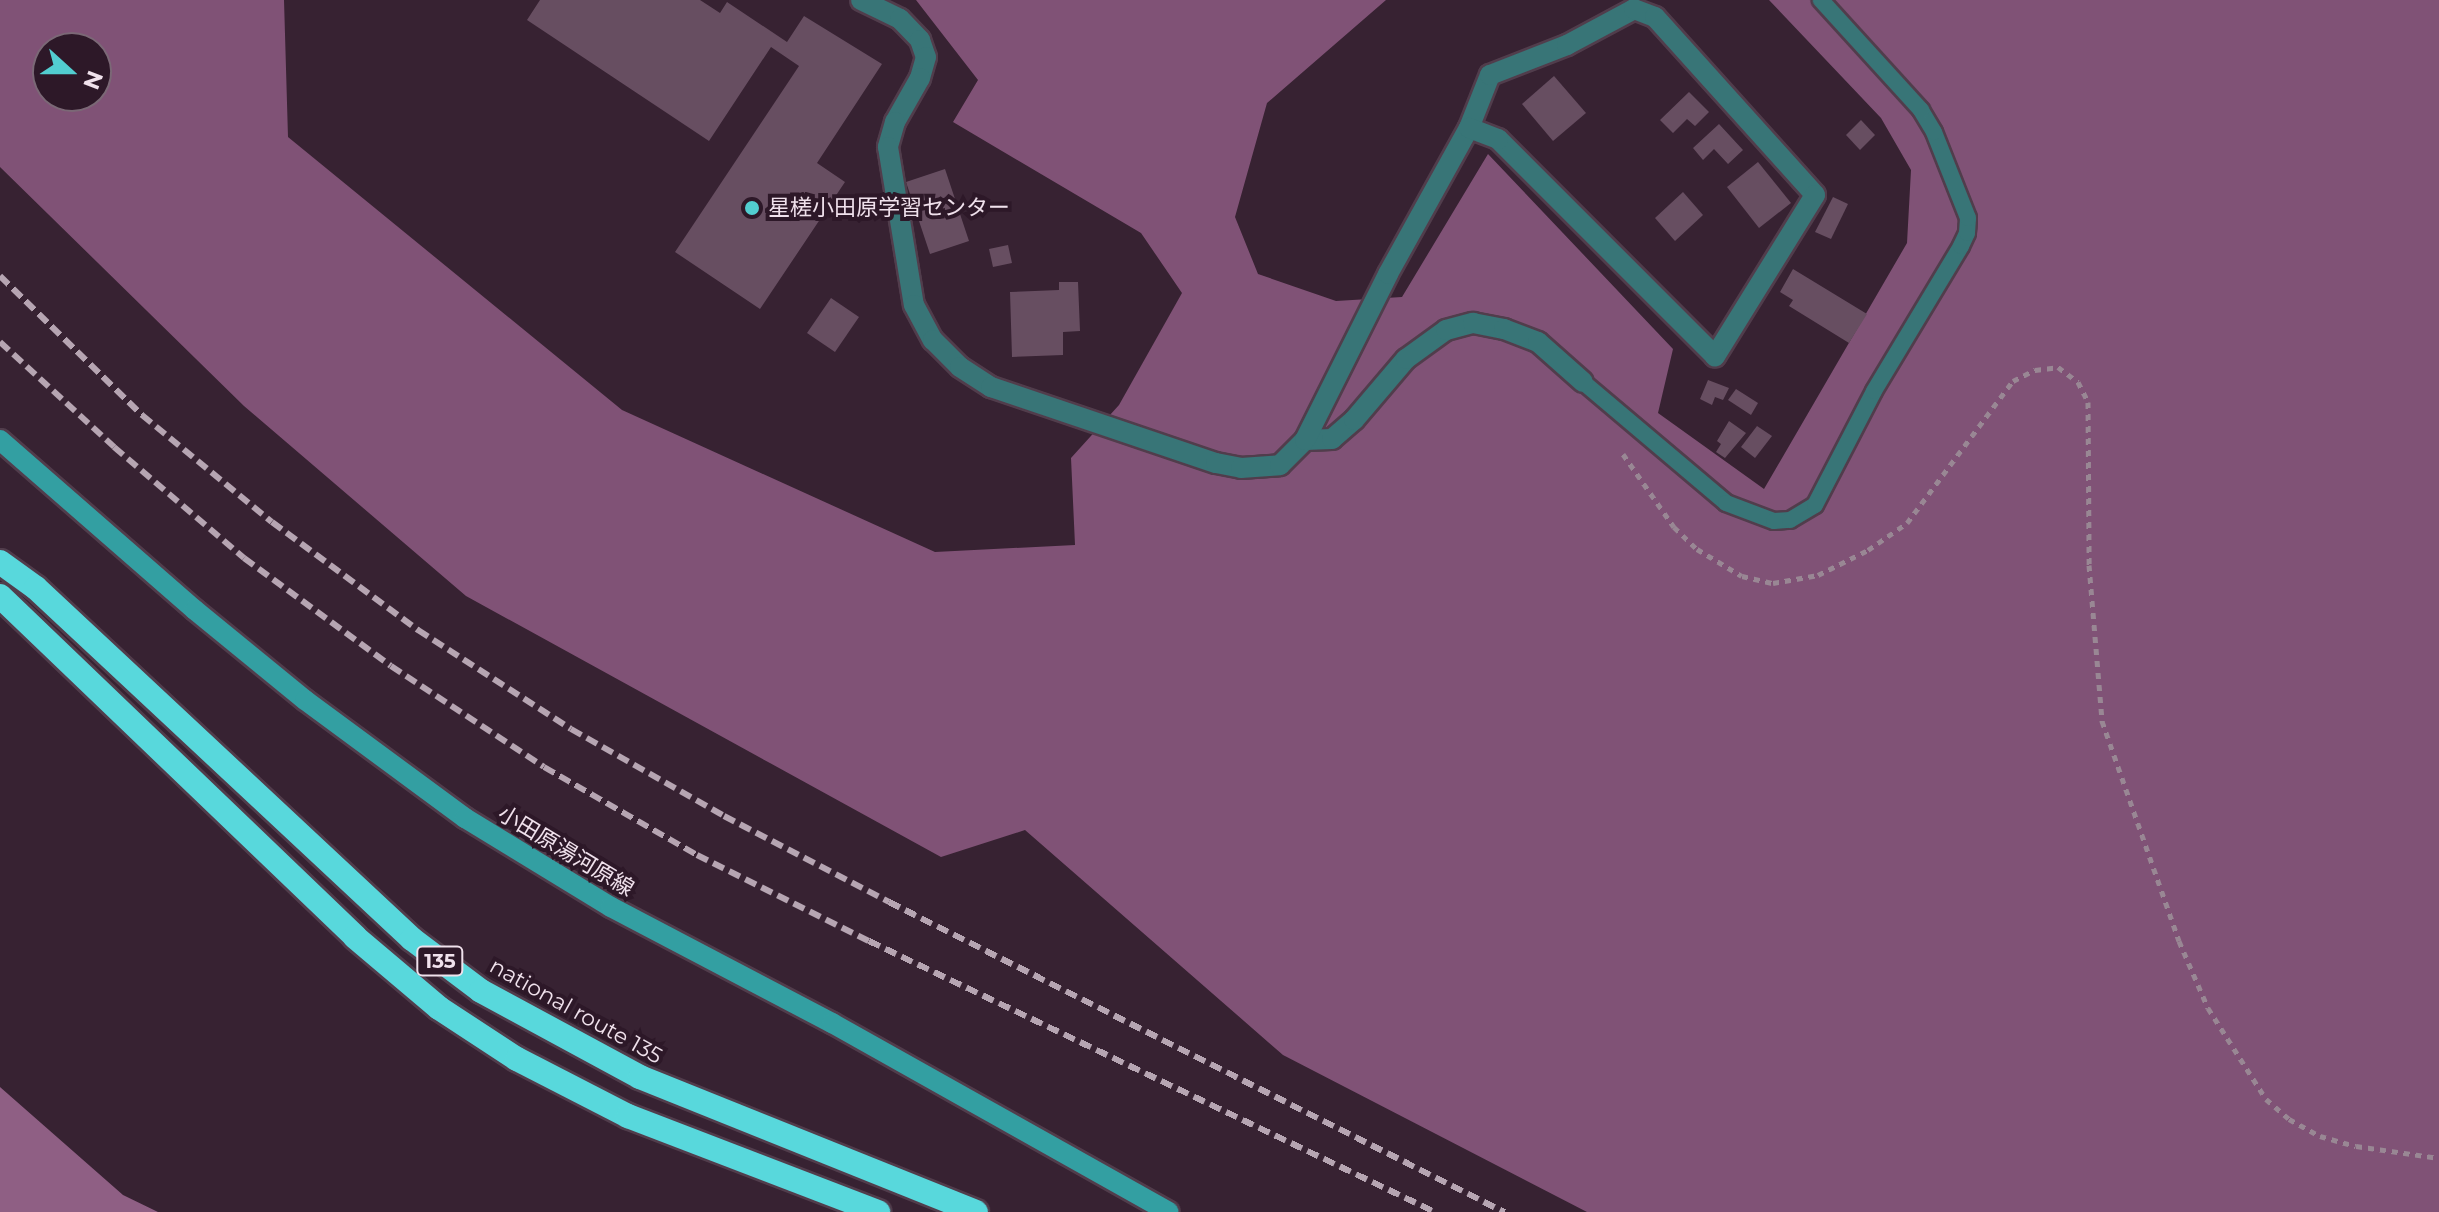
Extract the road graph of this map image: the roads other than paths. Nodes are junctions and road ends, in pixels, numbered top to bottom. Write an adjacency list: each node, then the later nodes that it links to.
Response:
1 (861, 0): 6 (street)
2 (1821, 0): 4 (lane)
3 (1469, 128): 3 (street); 6 (street)
4 (1583, 382): 6 (street)
5 (0, 440): 11 (main road, 小田原湯河原線)
6 (1305, 440)
7 (0, 562): 10 (highway, national route 135 / 135)
8 (0, 596): 9 (highway, 135)
9 (878, 1212)
10 (976, 1212)
11 (1169, 1212)

